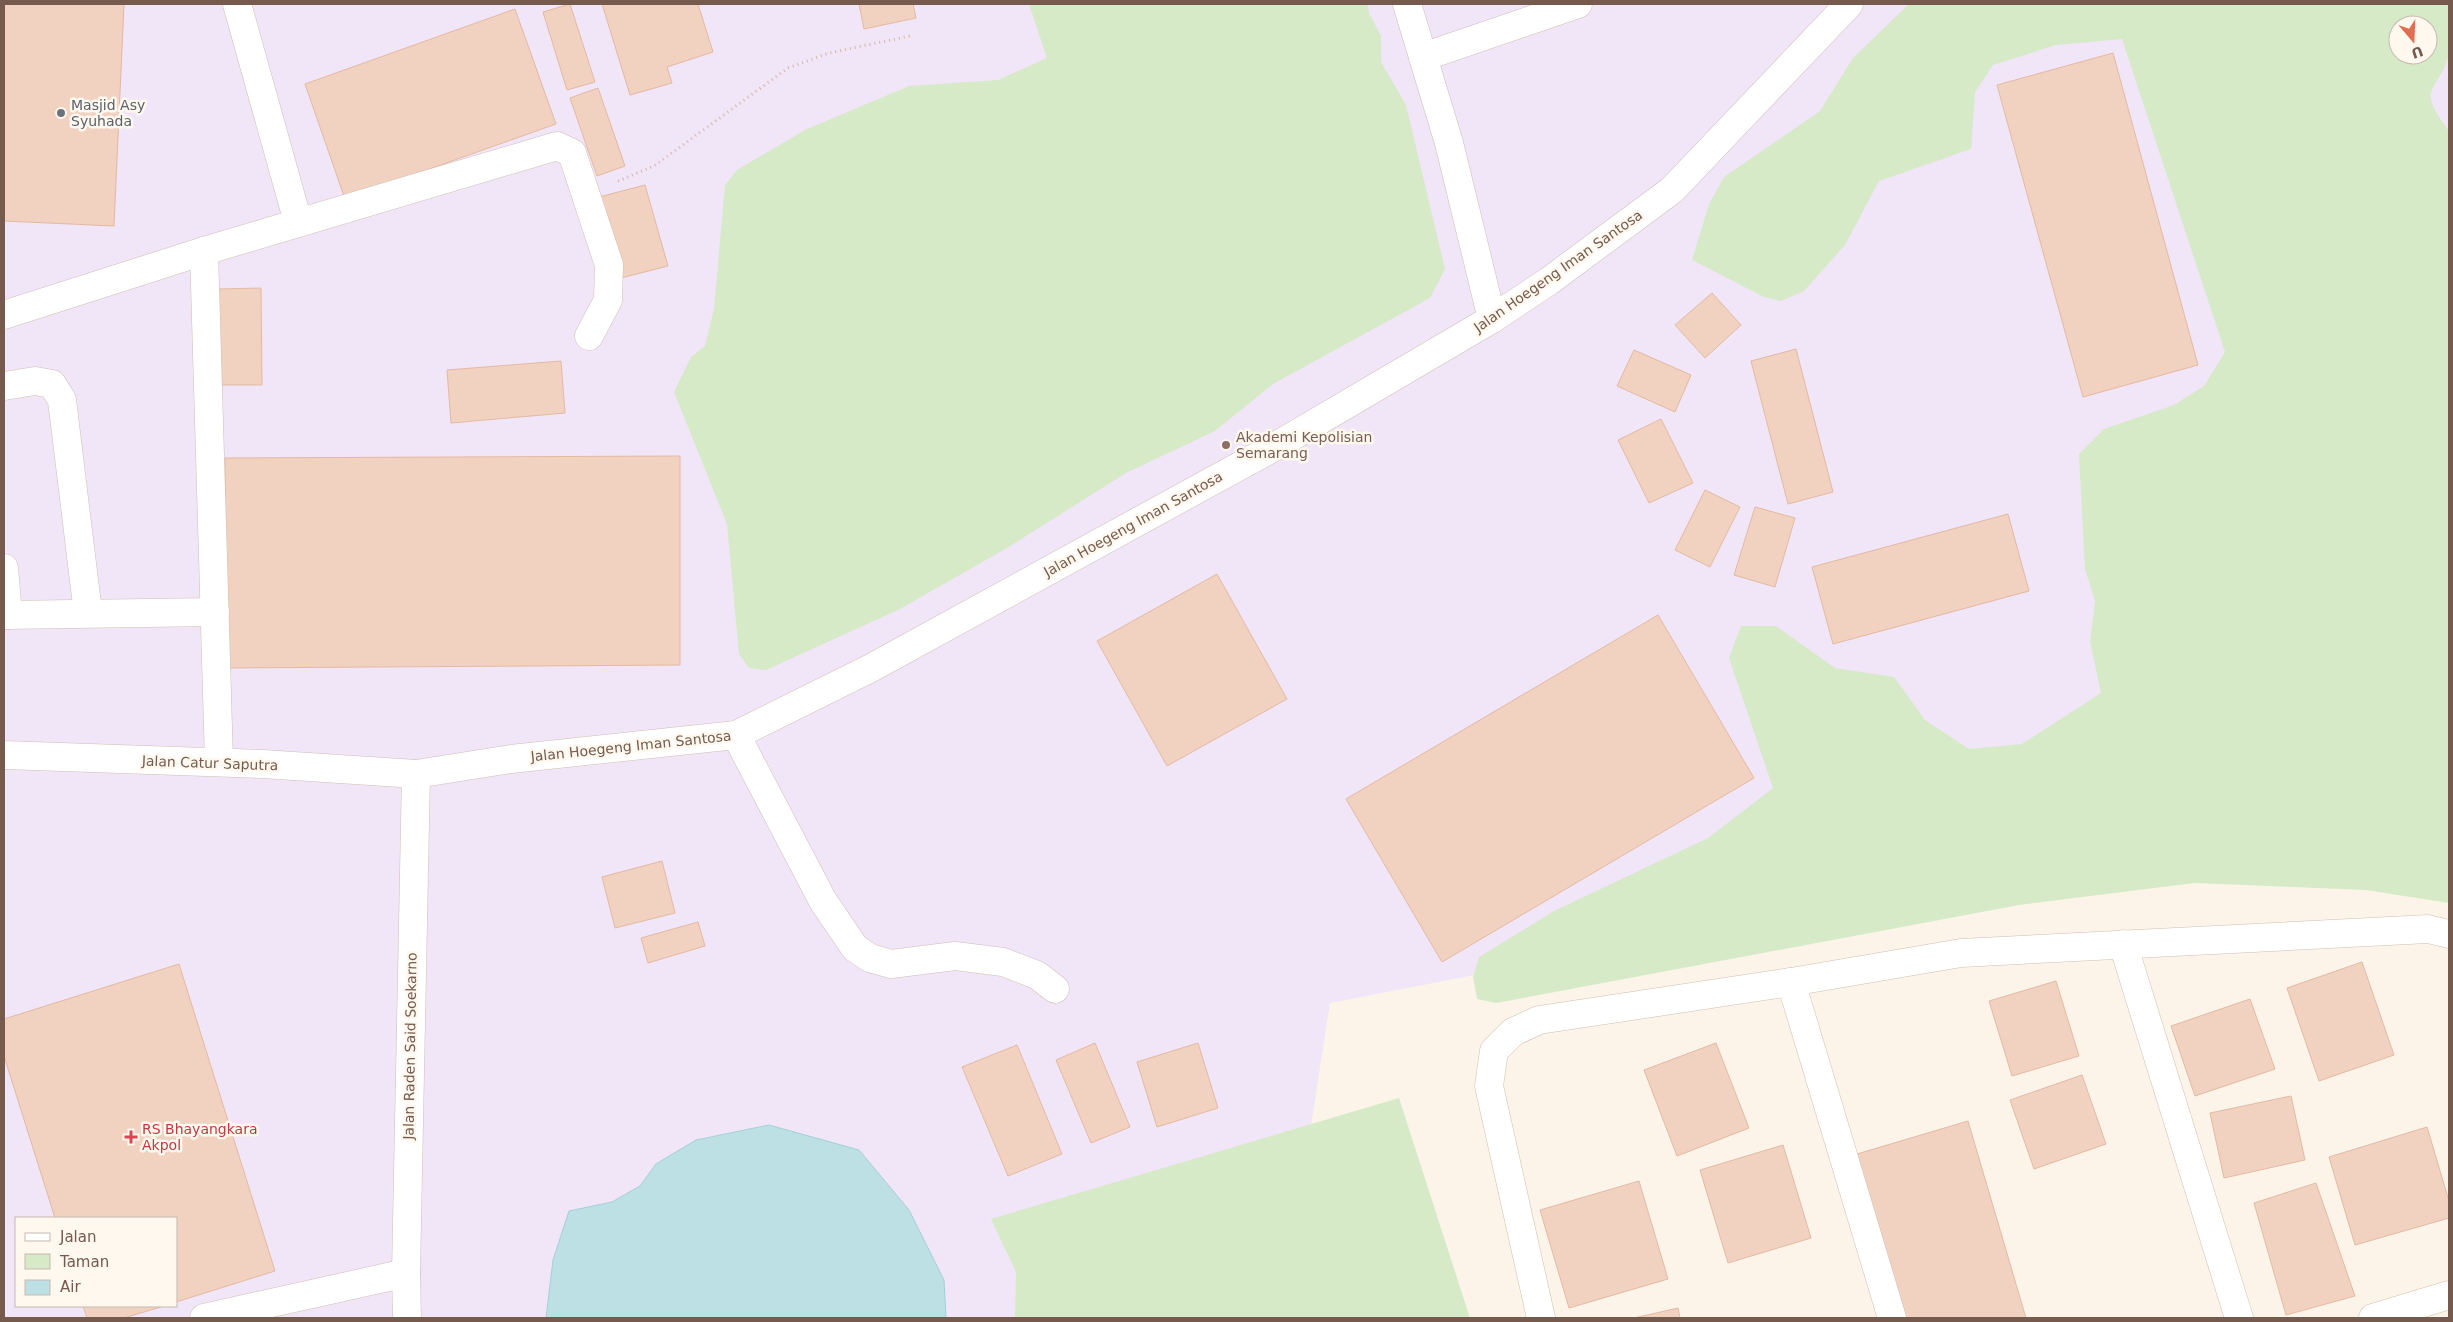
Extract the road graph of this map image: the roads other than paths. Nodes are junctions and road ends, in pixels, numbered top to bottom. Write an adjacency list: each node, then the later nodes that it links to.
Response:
1 (237, 4): 6 (street)
2 (1407, 4): 5 (street)
3 (1578, 4): 5 (street)
4 (1849, 4): 9 (street, Jalan Hoegeng Iman Santosa)
5 (1423, 57): 9 (street)
6 (298, 222): 7 (street); 10 (street)
7 (204, 252): 8 (street); 13 (street)
8 (4, 315)
9 (1492, 319): 16 (street, Jalan Hoegeng Iman Santosa)
10 (589, 336)
11 (4, 386): 14 (street)
12 (4, 568): 15 (street)
13 (215, 612): 14 (street); 18 (street)
14 (88, 613): 15 (street)
15 (6, 615)
16 (736, 735): 19 (street, Jalan Hoegeng Iman Santosa); 23 (street)
17 (4, 755): 18 (street, Jalan Catur Saputra)
18 (219, 762): 19 (street, Jalan Catur Saputra)
19 (416, 774): 24 (street, Jalan Raden Said Soekarno)
20 (2449, 934): 21 (street)
21 (2123, 944): 22 (street); 30 (street)
22 (1791, 982): 28 (street); 29 (street)
23 (1055, 989)
24 (406, 1273): 26 (street); 27 (street, Jalan Raden Said Soekarno)
25 (2449, 1295): 31 (street)
26 (204, 1318)
27 (407, 1318)
28 (1541, 1318)
29 (1892, 1318)
30 (2239, 1318)
31 (2373, 1318)

